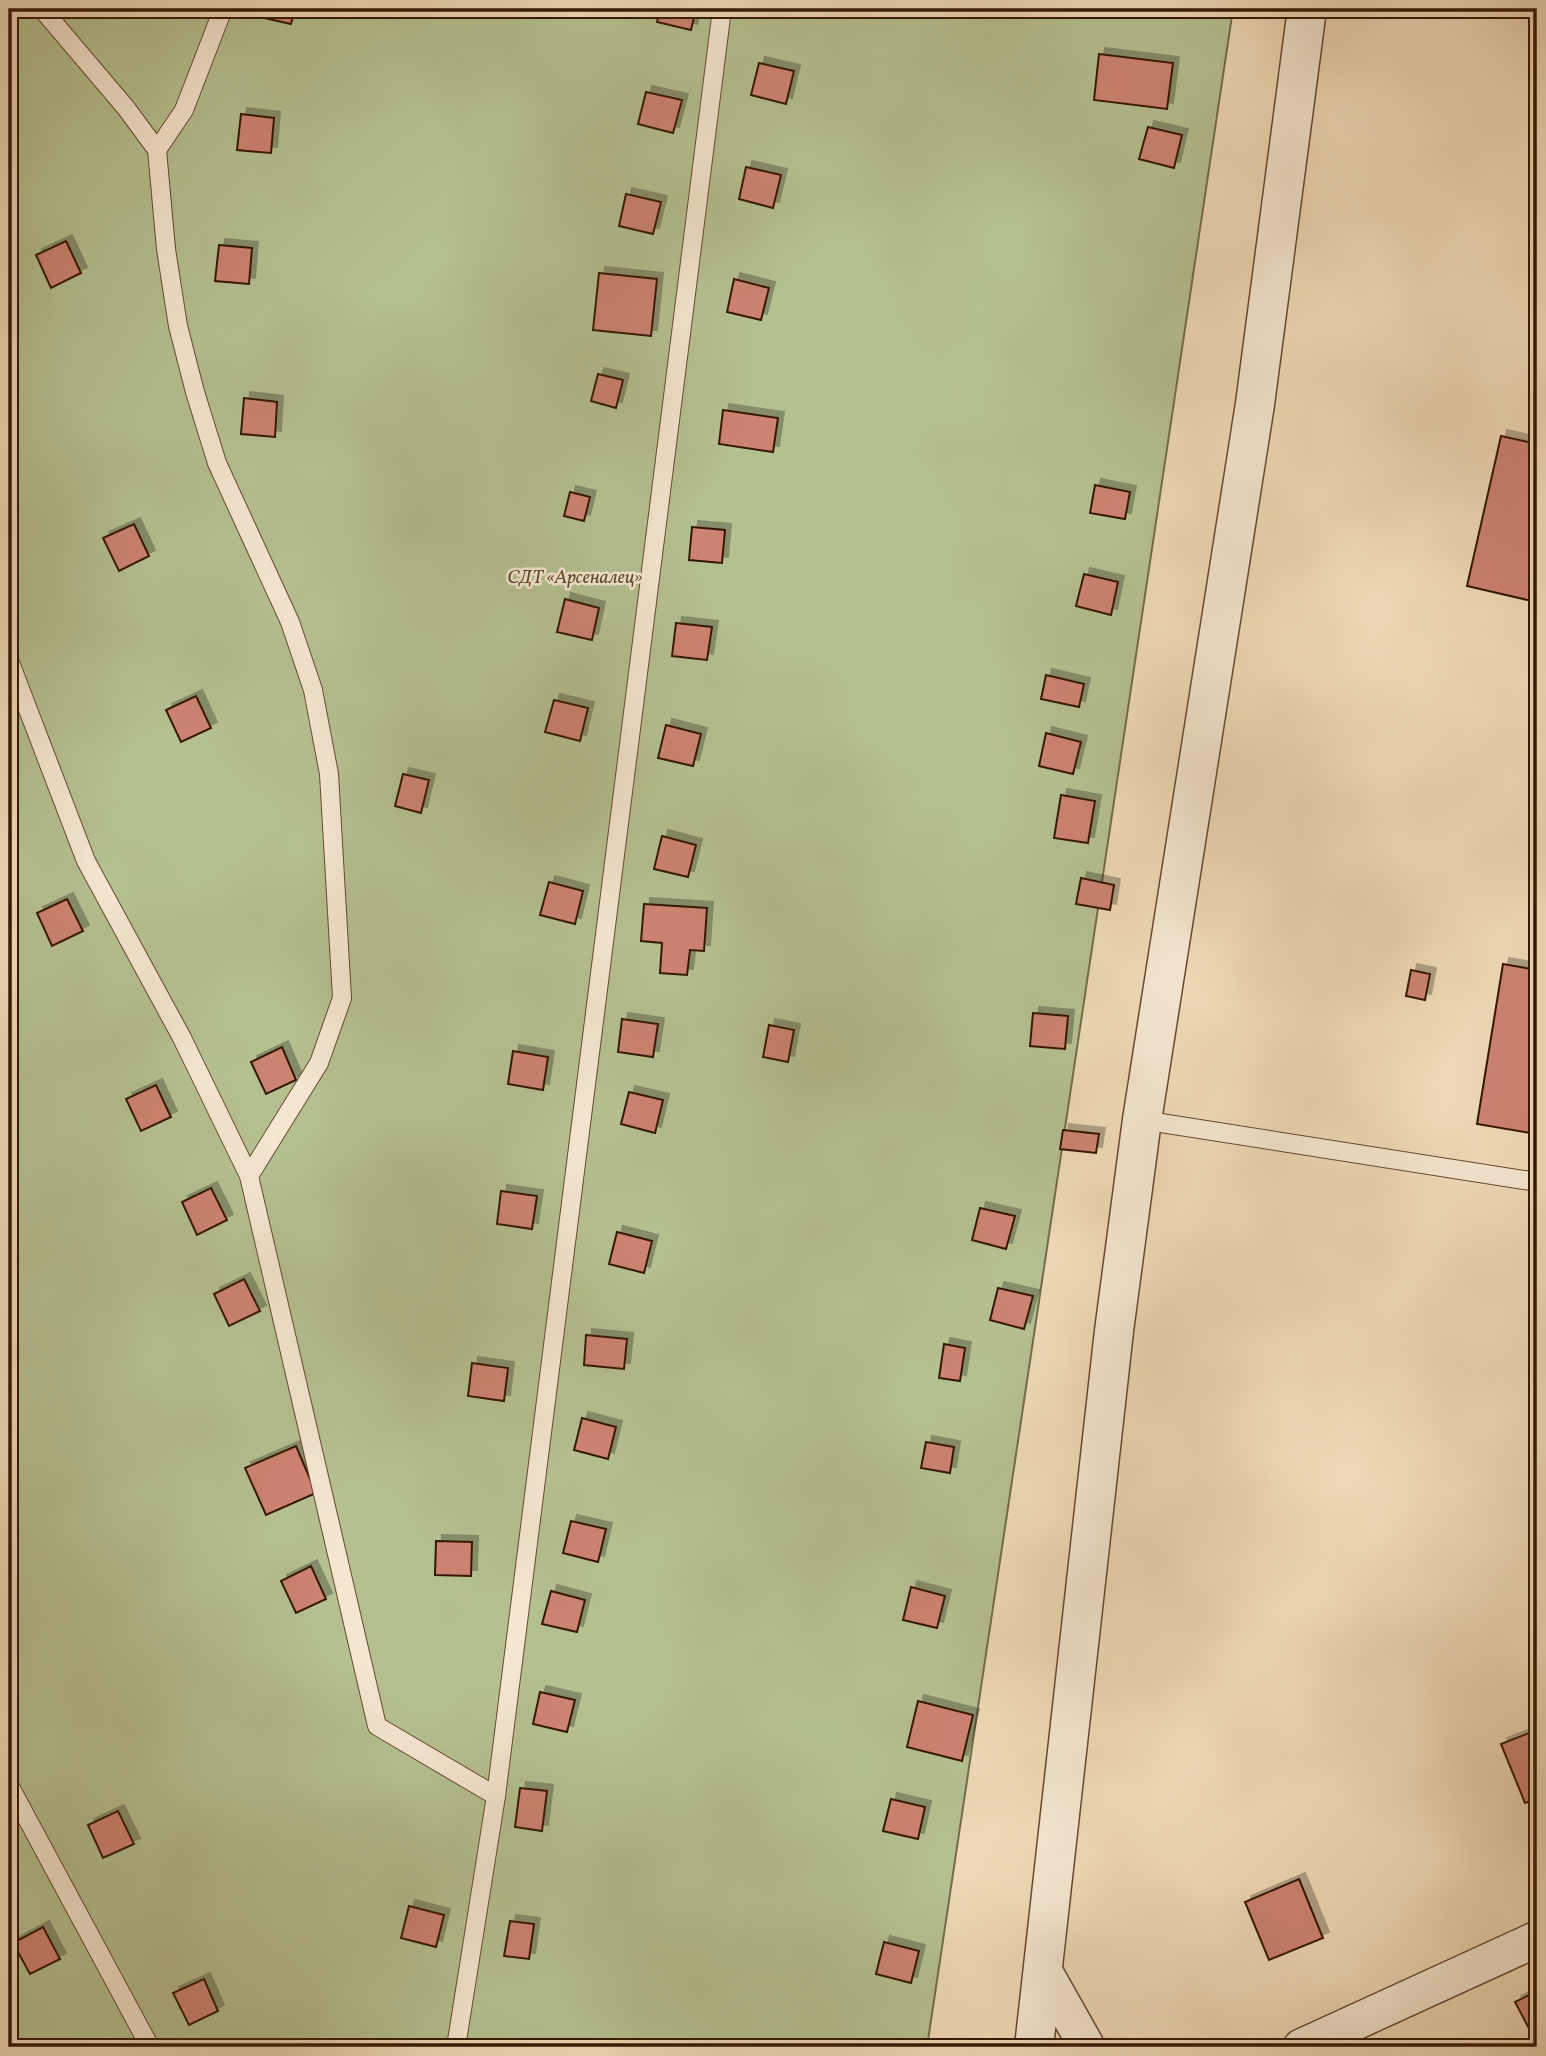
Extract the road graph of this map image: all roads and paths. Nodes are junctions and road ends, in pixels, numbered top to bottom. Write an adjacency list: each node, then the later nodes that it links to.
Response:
1 (42, 9): 5 (lane)
2 (223, 9): 5 (lane)
3 (722, 9): 11 (lane)
4 (1307, 9): 7 (street)
5 (158, 150): 8 (lane)
6 (9, 660): 8 (lane)
7 (1142, 1120): 9 (lane); 13 (street)
8 (249, 1176): 11 (lane)
9 (1537, 1181)
10 (9, 1785): 14 (lane)
11 (496, 1796): 15 (lane)
12 (1537, 1939): 18 (street)
13 (1042, 1967): 16 (street); 17 (street)
14 (150, 2047)
15 (456, 2047)
16 (1034, 2047)
17 (1087, 2047)
18 (1301, 2047)

